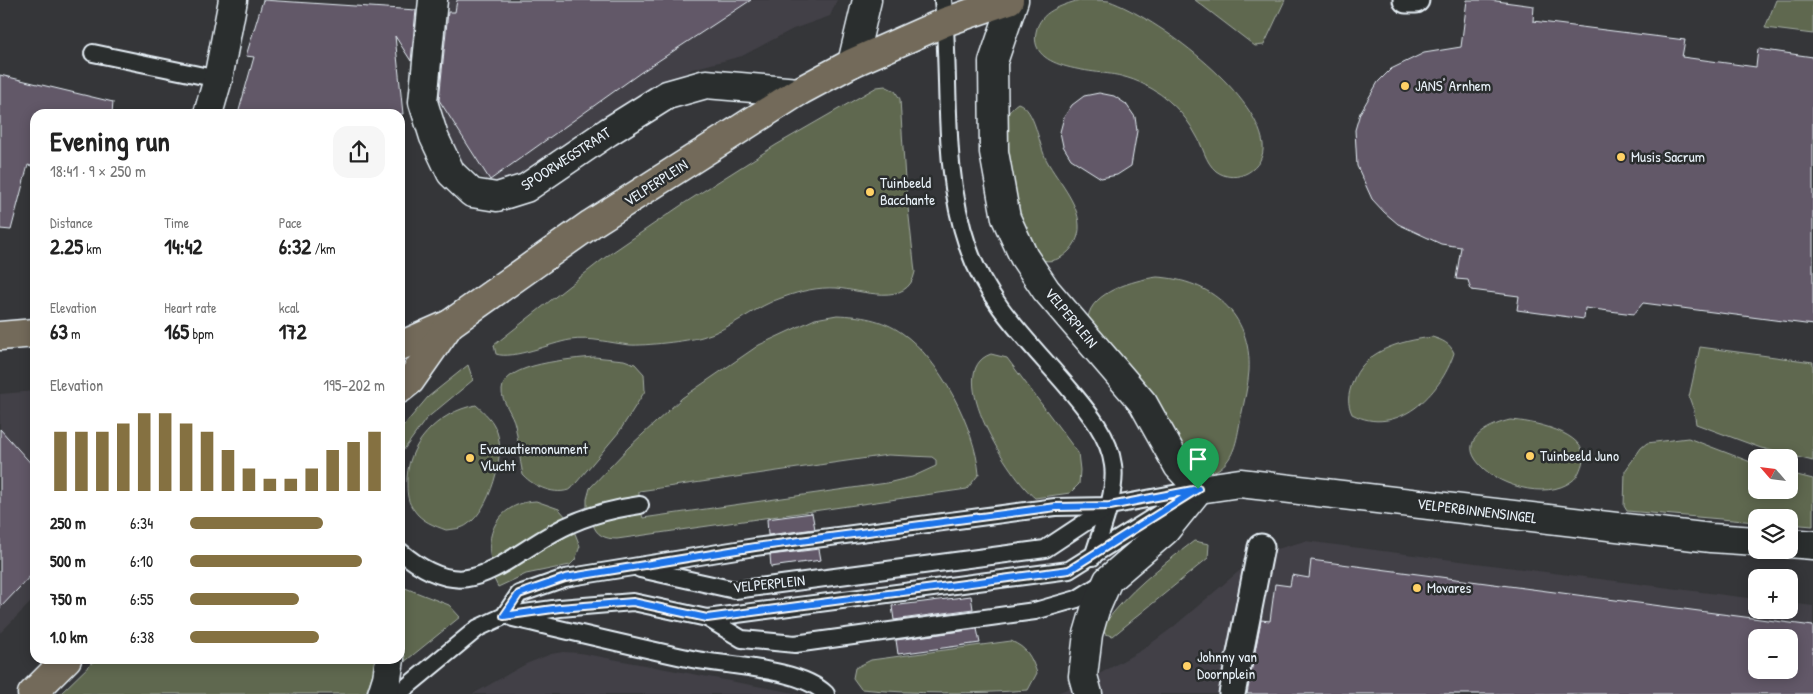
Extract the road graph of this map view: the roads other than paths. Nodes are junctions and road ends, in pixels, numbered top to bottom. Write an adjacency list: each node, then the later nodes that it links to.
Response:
1 (233, 0): 11 (street)
2 (433, 0): 12 (street, SPOORWEGSTRAAT)
3 (867, 0): 10 (street)
4 (1009, 0): 8 (main road, VELPERPLEIN)
5 (1014, 0): 19 (street, VELPERPLEIN)
6 (1406, 0): 7 (street)
7 (1416, 0)
8 (944, 11): 10 (main road, VELPERPLEIN); 21 (lane)
9 (93, 53): 11 (lane)
10 (852, 63): 12 (main road, VELPERPLEIN)
11 (218, 79): 13 (street)
12 (798, 92): 14 (main road, VELPERPLEIN)
13 (209, 109)
14 (450, 324): 17 (main road); 18 (main road, VELPERPLEIN)
15 (30, 333): 16 (main road)
16 (0, 336)
17 (405, 344)
18 (405, 388)
19 (1198, 489): 21 (lane); 22 (street, VELPERBINNENSINGEL); 27 (lane); 29 (street)
20 (640, 505): 26 (lane)
21 (1110, 506): 27 (lane); 28 (lane); 28 (lane, VELPERPLEIN)
22 (1748, 540)
23 (1798, 544): 24 (street)
24 (1813, 545)
25 (1261, 547): 39 (street)
26 (405, 555)
27 (1093, 557): 31 (lane, VELPERPLEIN)
28 (630, 567): 30 (lane)
29 (1108, 580): 31 (lane); 34 (street)
30 (504, 616): 31 (lane); 37 (lane); 38 (lane)
31 (707, 618)
32 (62, 664): 35 (main road)
33 (389, 664): 36 (street)
34 (1086, 685)
35 (32, 694)
36 (382, 694)
37 (398, 694)
38 (826, 694)
39 (1232, 694)

